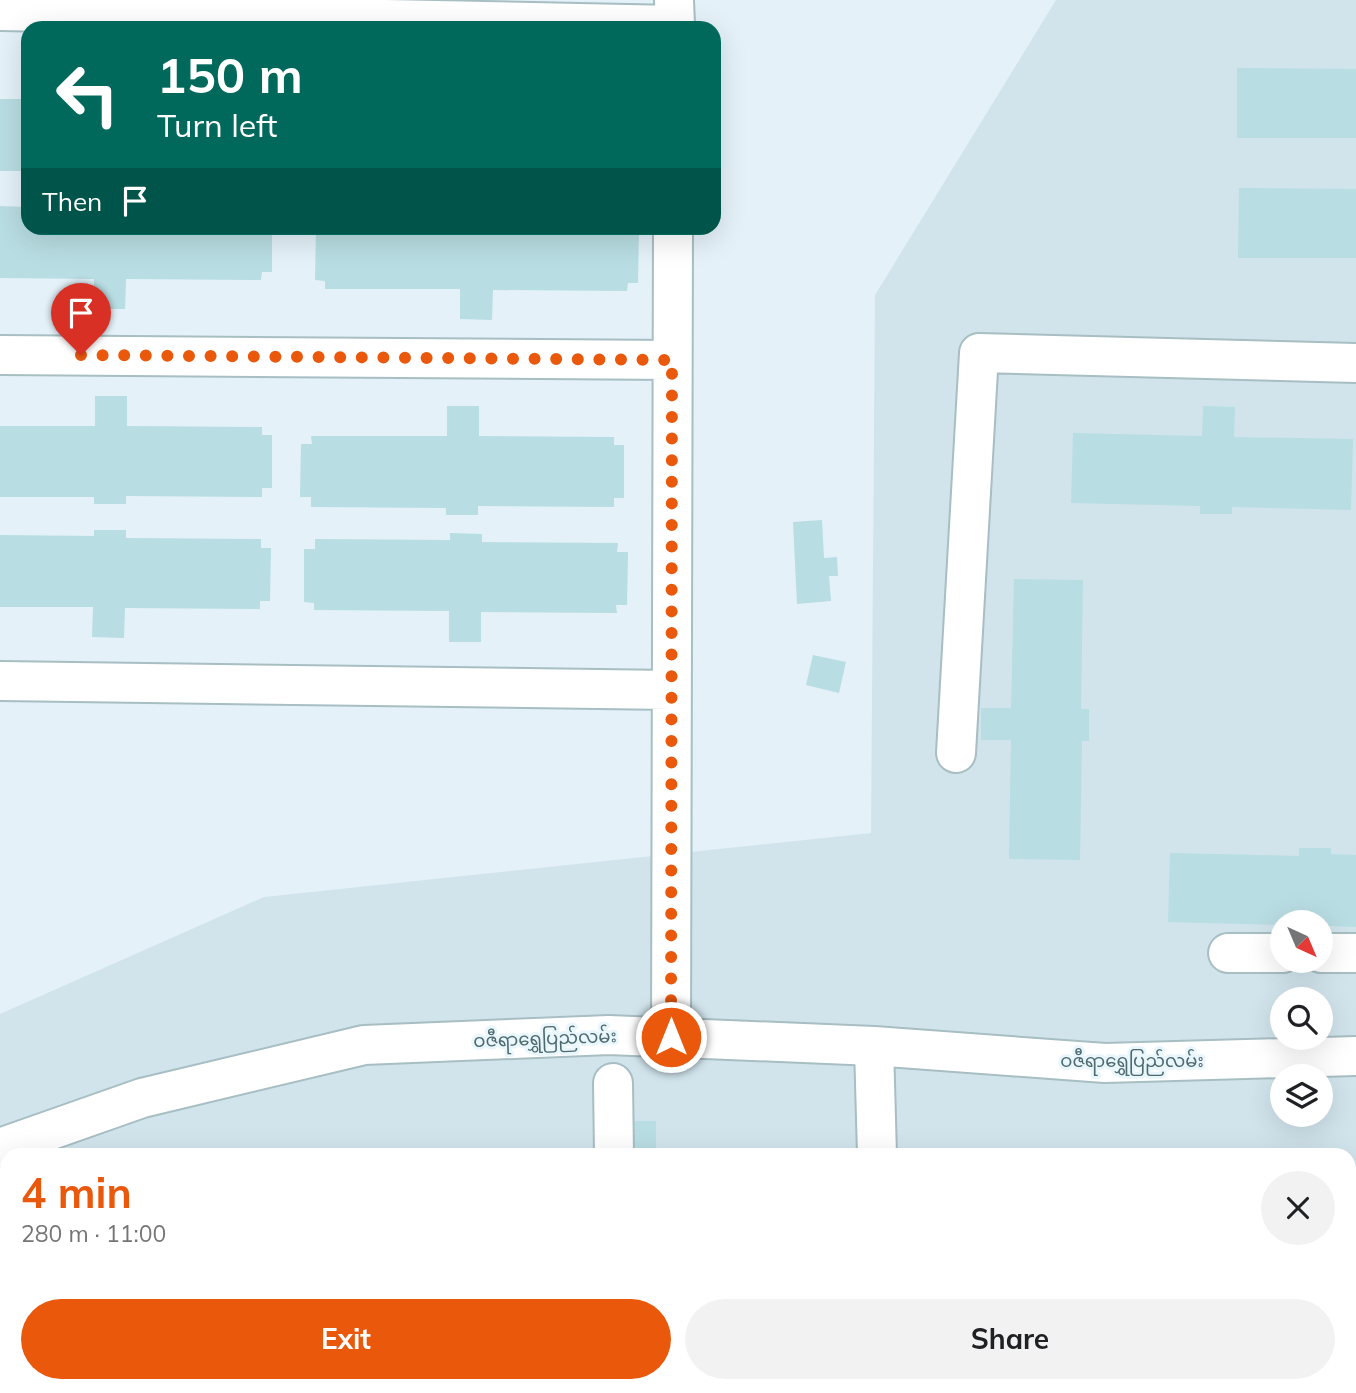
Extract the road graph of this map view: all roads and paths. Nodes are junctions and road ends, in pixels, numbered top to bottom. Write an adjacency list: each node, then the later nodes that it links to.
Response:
1 (0, 11): 2 (street)
2 (675, 18)
3 (673, 235): 5 (street)
4 (0, 355): 5 (street)
5 (672, 360): 8 (street)
6 (1356, 363): 9 (street)
7 (0, 681): 8 (street)
8 (671, 690): 14 (street)
9 (956, 753)
10 (1228, 953): 11 (street)
11 (1270, 953)
12 (1334, 953): 13 (street)
13 (1356, 953)
14 (671, 1037): 15 (street, ဝဇီရာရွှေပြည်လမ်း); 18 (street, ဝဇီရာရွှေပြည်လမ်း)
15 (874, 1046): 16 (street, ဝဇီရာရွှေပြည်လမ်း); 20 (street)
16 (1356, 1056)
17 (613, 1083): 19 (street)
18 (0, 1148)
19 (614, 1148)
20 (877, 1148)

